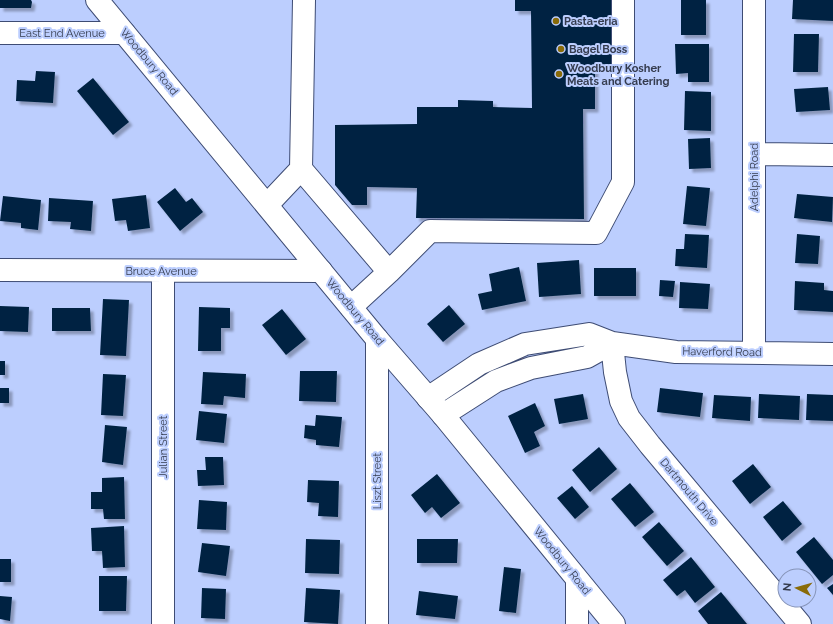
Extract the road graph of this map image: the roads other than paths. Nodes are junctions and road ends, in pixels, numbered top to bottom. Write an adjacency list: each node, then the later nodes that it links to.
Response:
1 (97, 0): 6 (street, Woodbury Road)
2 (304, 0): 9 (street)
3 (623, 0): 14 (street)
4 (754, 0): 7 (street, Adelphi Road)
5 (0, 33): 6 (street, East End Avenue)
6 (124, 33): 10 (street, Woodbury Road)
7 (754, 154): 8 (street); 19 (street, Adelphi Road)
8 (833, 155)
9 (301, 169): 10 (street); 14 (street)
10 (267, 205): 13 (street, Woodbury Road)
11 (0, 270): 12 (street, Bruce Avenue)
12 (163, 271): 13 (street, Bruce Avenue); 25 (street, Julian Street)
13 (321, 271): 15 (street, Woodbury Road)
14 (389, 272): 15 (street)
15 (351, 307): 16 (street, Woodbury Road)
16 (378, 339): 22 (street, Woodbury Road); 26 (street, Liszt Street)
17 (612, 343): 18 (street, Haverford Road); 19 (street, Haverford Road); 21 (street); 29 (street, Dartmouth Drive)
18 (525, 344): 21 (street); 22 (street, Haverford Road)
19 (754, 353): 20 (street, Haverford Road)
20 (833, 354)
21 (531, 368): 23 (street)
22 (428, 398): 23 (street, Woodbury Road)
23 (443, 416): 24 (street, Woodbury Road)
24 (578, 580): 27 (street); 28 (street, Woodbury Road)
25 (163, 624)
26 (377, 624)
27 (577, 624)
28 (614, 624)
29 (800, 624)

